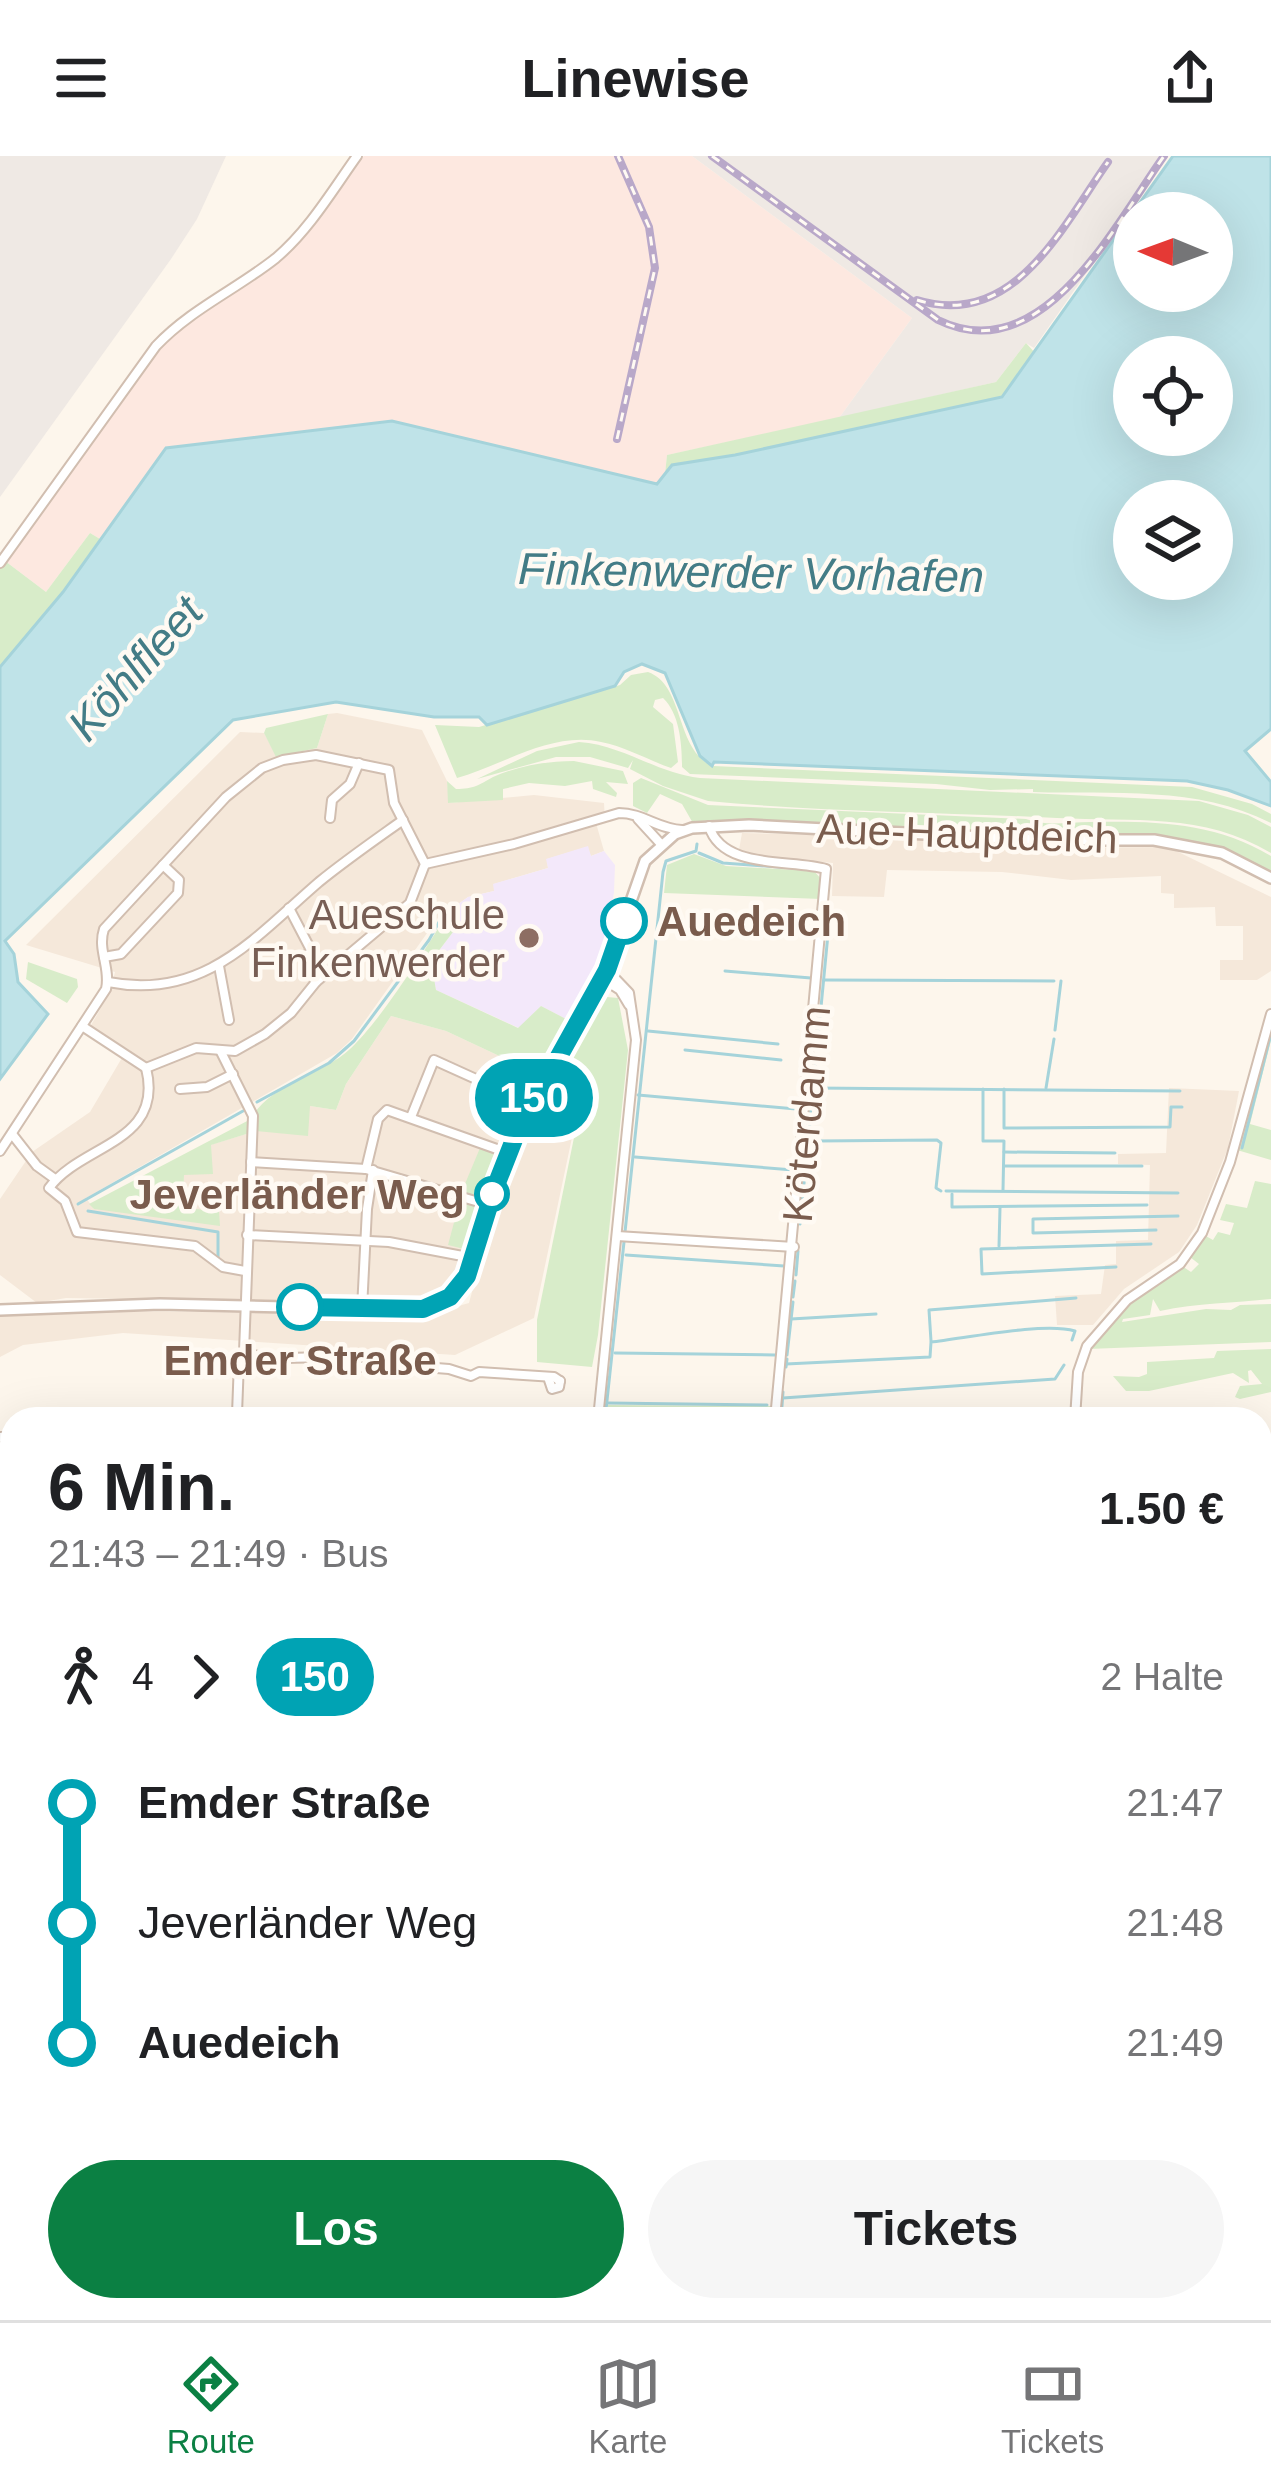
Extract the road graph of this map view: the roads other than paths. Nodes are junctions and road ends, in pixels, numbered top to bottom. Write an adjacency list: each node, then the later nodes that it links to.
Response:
1 (357, 156): 2 (street)
2 (0, 560)
3 (358, 763): 5 (street); 6 (street); 12 (street)
4 (626, 813): 7 (street); 10 (street); 11 (street)
5 (330, 818)
6 (403, 820): 11 (street); 14 (street)
7 (655, 825): 9 (street); 10 (street)
8 (709, 826): 9 (street, Aue-Hauptdeich); 13 (street, Aue-Hauptdeich); 39 (street, Köterdamm)
9 (684, 830): 10 (street, Aue-Hauptdeich)
10 (660, 843): 17 (street)
11 (424, 864): 19 (street)
12 (164, 865): 15 (street); 15 (street)
13 (1271, 878)
14 (289, 908): 16 (street); 19 (street)
15 (104, 957): 18 (street)
16 (219, 966): 18 (street); 21 (street)
17 (606, 976): 27 (street); 37 (street)
18 (108, 982): 22 (street)
19 (316, 982): 23 (street)
20 (1271, 1014): 50 (street)
21 (229, 1020)
22 (82, 1026): 24 (street); 29 (street)
23 (220, 1050): 24 (street); 25 (street)
24 (146, 1068): 34 (street)
25 (233, 1075): 26 (street); 32 (street)
26 (180, 1089)
27 (531, 1104): 28 (street); 31 (street)
28 (411, 1117): 31 (street); 33 (street)
29 (12, 1133): 30 (street); 34 (street)
30 (0, 1151)
31 (508, 1153): 35 (street)
32 (250, 1162): 33 (street); 36 (street)
33 (369, 1170): 35 (street); 38 (street)
34 (52, 1184): 41 (street)
35 (489, 1205): 40 (street)
36 (248, 1235): 38 (street); 41 (street)
37 (622, 1236): 39 (street); 48 (street)
38 (365, 1240): 40 (street); 43 (street)
39 (794, 1247): 49 (street, Köterdamm)
40 (473, 1258): 43 (street)
41 (245, 1271): 42 (street)
42 (244, 1306): 43 (street); 44 (street); 45 (street)
43 (362, 1309)
44 (0, 1310)
45 (244, 1352): 46 (street); 47 (street)
46 (548, 1377)
47 (237, 1407)
48 (600, 1407)
49 (776, 1407)
50 (1076, 1407)

